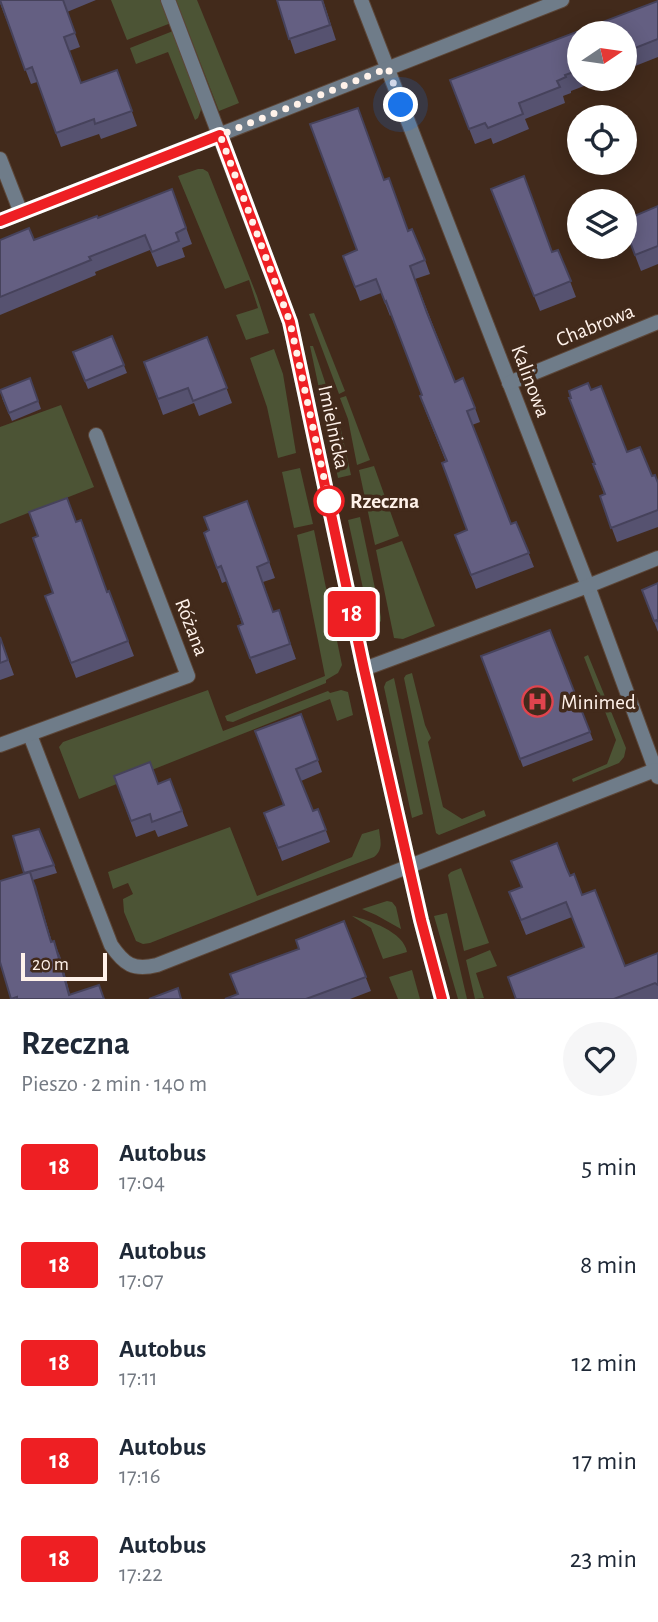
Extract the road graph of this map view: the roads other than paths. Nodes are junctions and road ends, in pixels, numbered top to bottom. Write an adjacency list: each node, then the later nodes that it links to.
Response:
1 (168, 0): 5 (street, Imielnicka)
2 (361, 0): 4 (street, Kalinowa)
3 (562, 0): 4 (street)
4 (388, 68): 5 (street); 10 (street, Kalinowa)
5 (220, 135): 7 (street); 14 (street, Imielnicka)
6 (0, 159): 7 (street)
7 (21, 213): 8 (street)
8 (0, 221)
9 (658, 322): 10 (street, Chabrowa)
10 (509, 383): 13 (street, Kalinowa)
11 (96, 435): 15 (street, Różana)
12 (658, 558): 13 (street)
13 (588, 586): 14 (street); 17 (street, Kalinowa)
14 (364, 669): 18 (street, Imielnicka)
15 (30, 735): 16 (street, Różana); 18 (street)
16 (0, 745)
17 (657, 774): 18 (street)
18 (409, 866): 19 (street, Imielnicka)
19 (442, 999)

